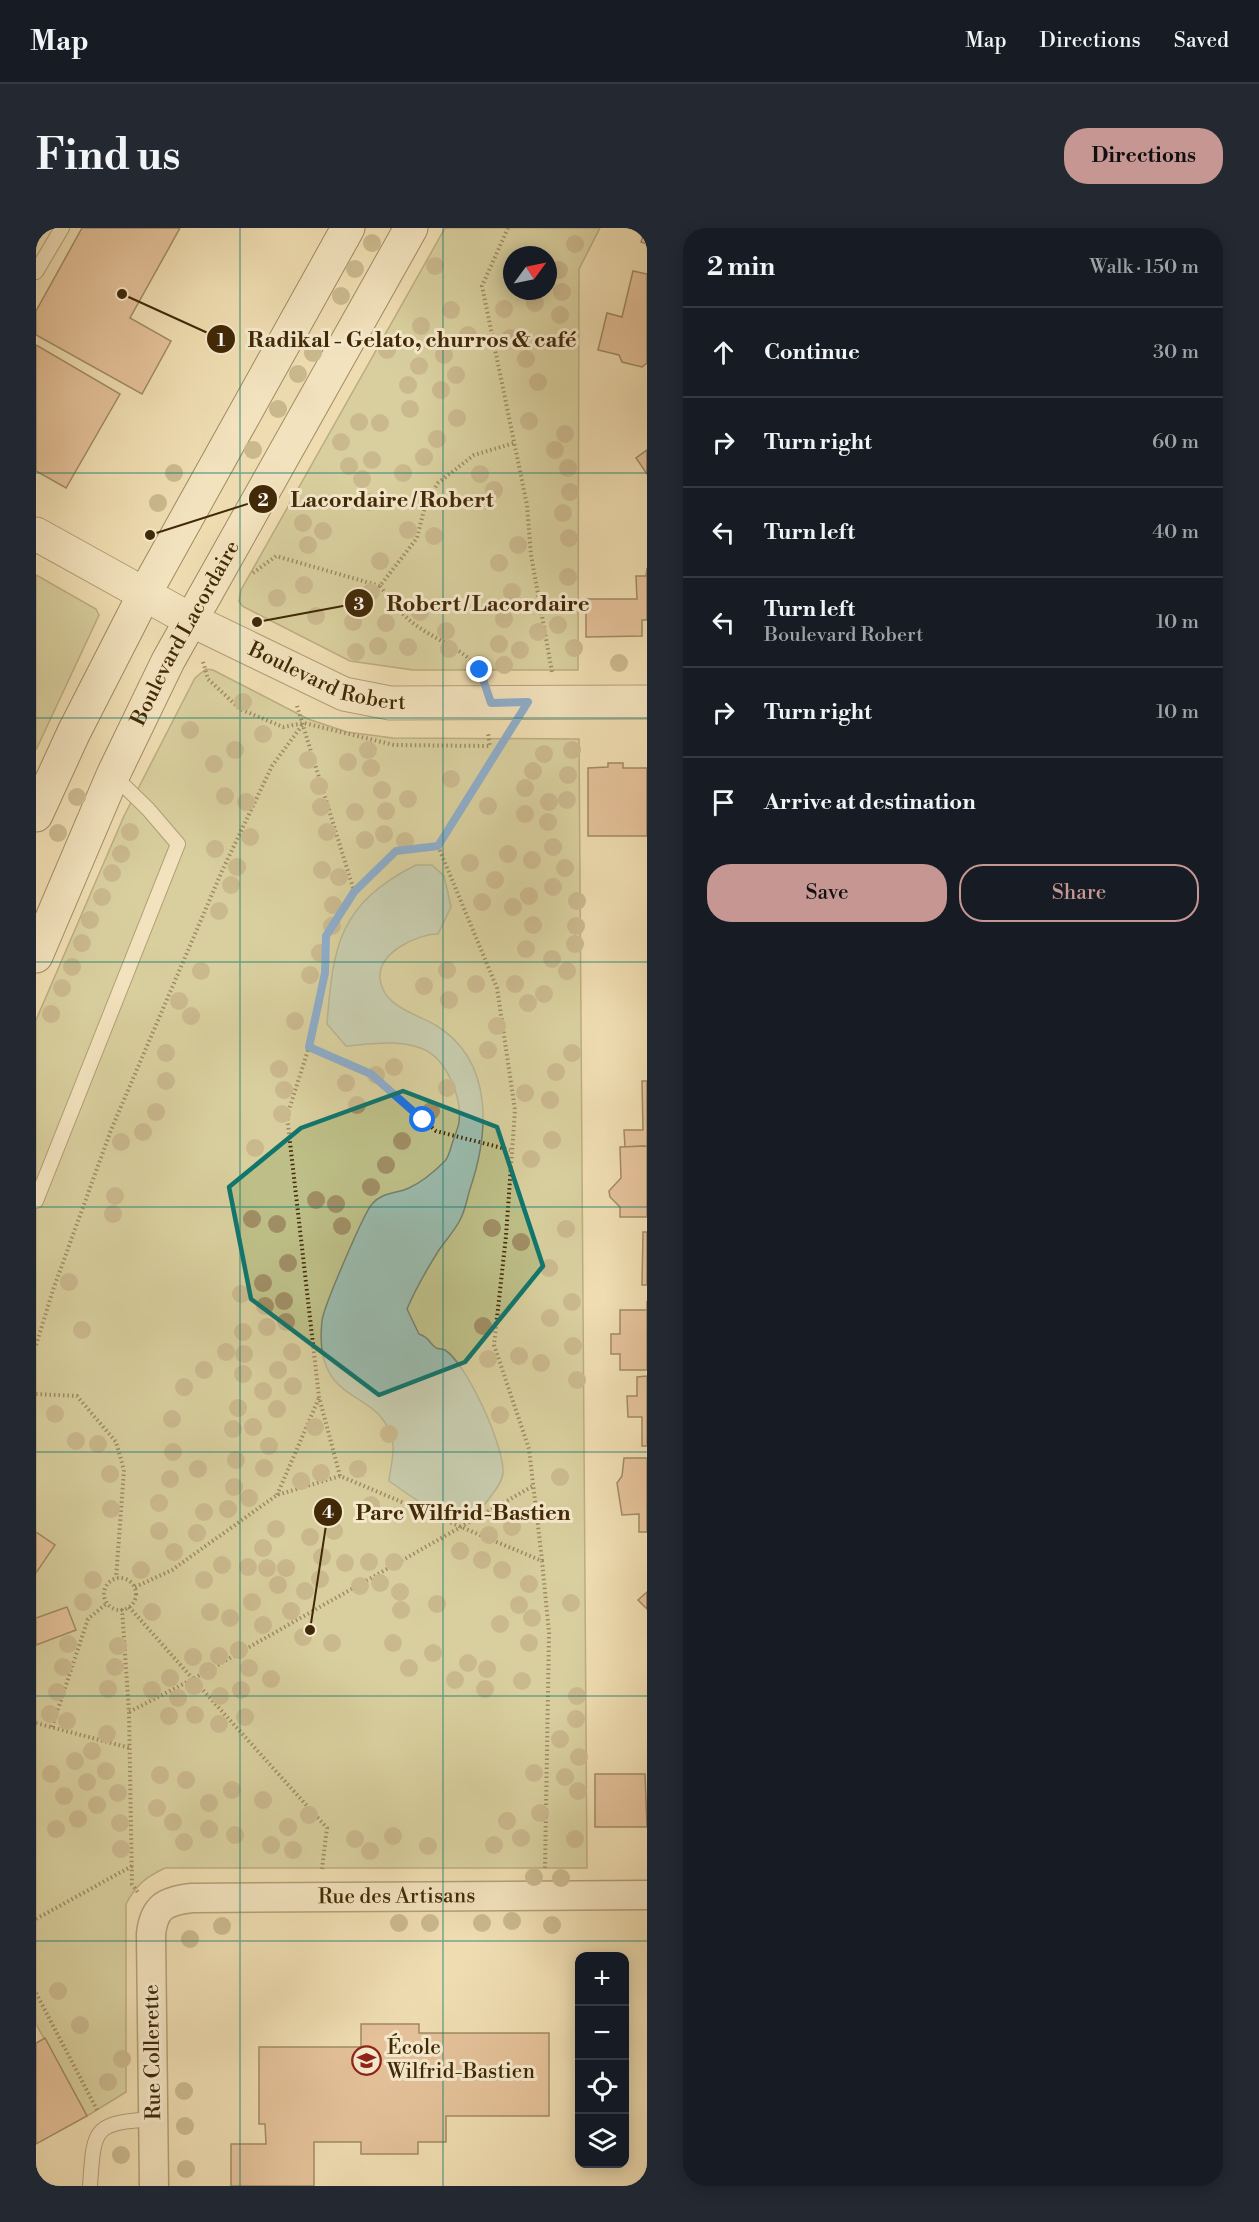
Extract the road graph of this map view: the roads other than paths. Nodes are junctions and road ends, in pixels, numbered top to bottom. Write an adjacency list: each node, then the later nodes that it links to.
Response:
1 (62, 228): 4 (lane)
2 (348, 228): 6 (main road)
3 (411, 228): 7 (main road, Boulevard Lacordaire)
4 (36, 272)
5 (36, 534): 6 (main road, Boulevard Robert)
6 (145, 593): 7 (main road, Boulevard Robert); 10 (main road)
7 (191, 620): 8 (main road, Boulevard Robert); 9 (main road, Boulevard Lacordaire)
8 (647, 702)
9 (113, 776): 11 (main road, Boulevard Lacordaire); 12 (lane)
10 (36, 815)
11 (36, 956)
12 (36, 1201)
13 (647, 1894): 14 (street, Rue des Artisans)
14 (153, 1917): 15 (street, Rue Collerette)
15 (154, 2119): 16 (lane); 17 (street, Rue Collerette)
16 (90, 2186)
17 (154, 2186)

